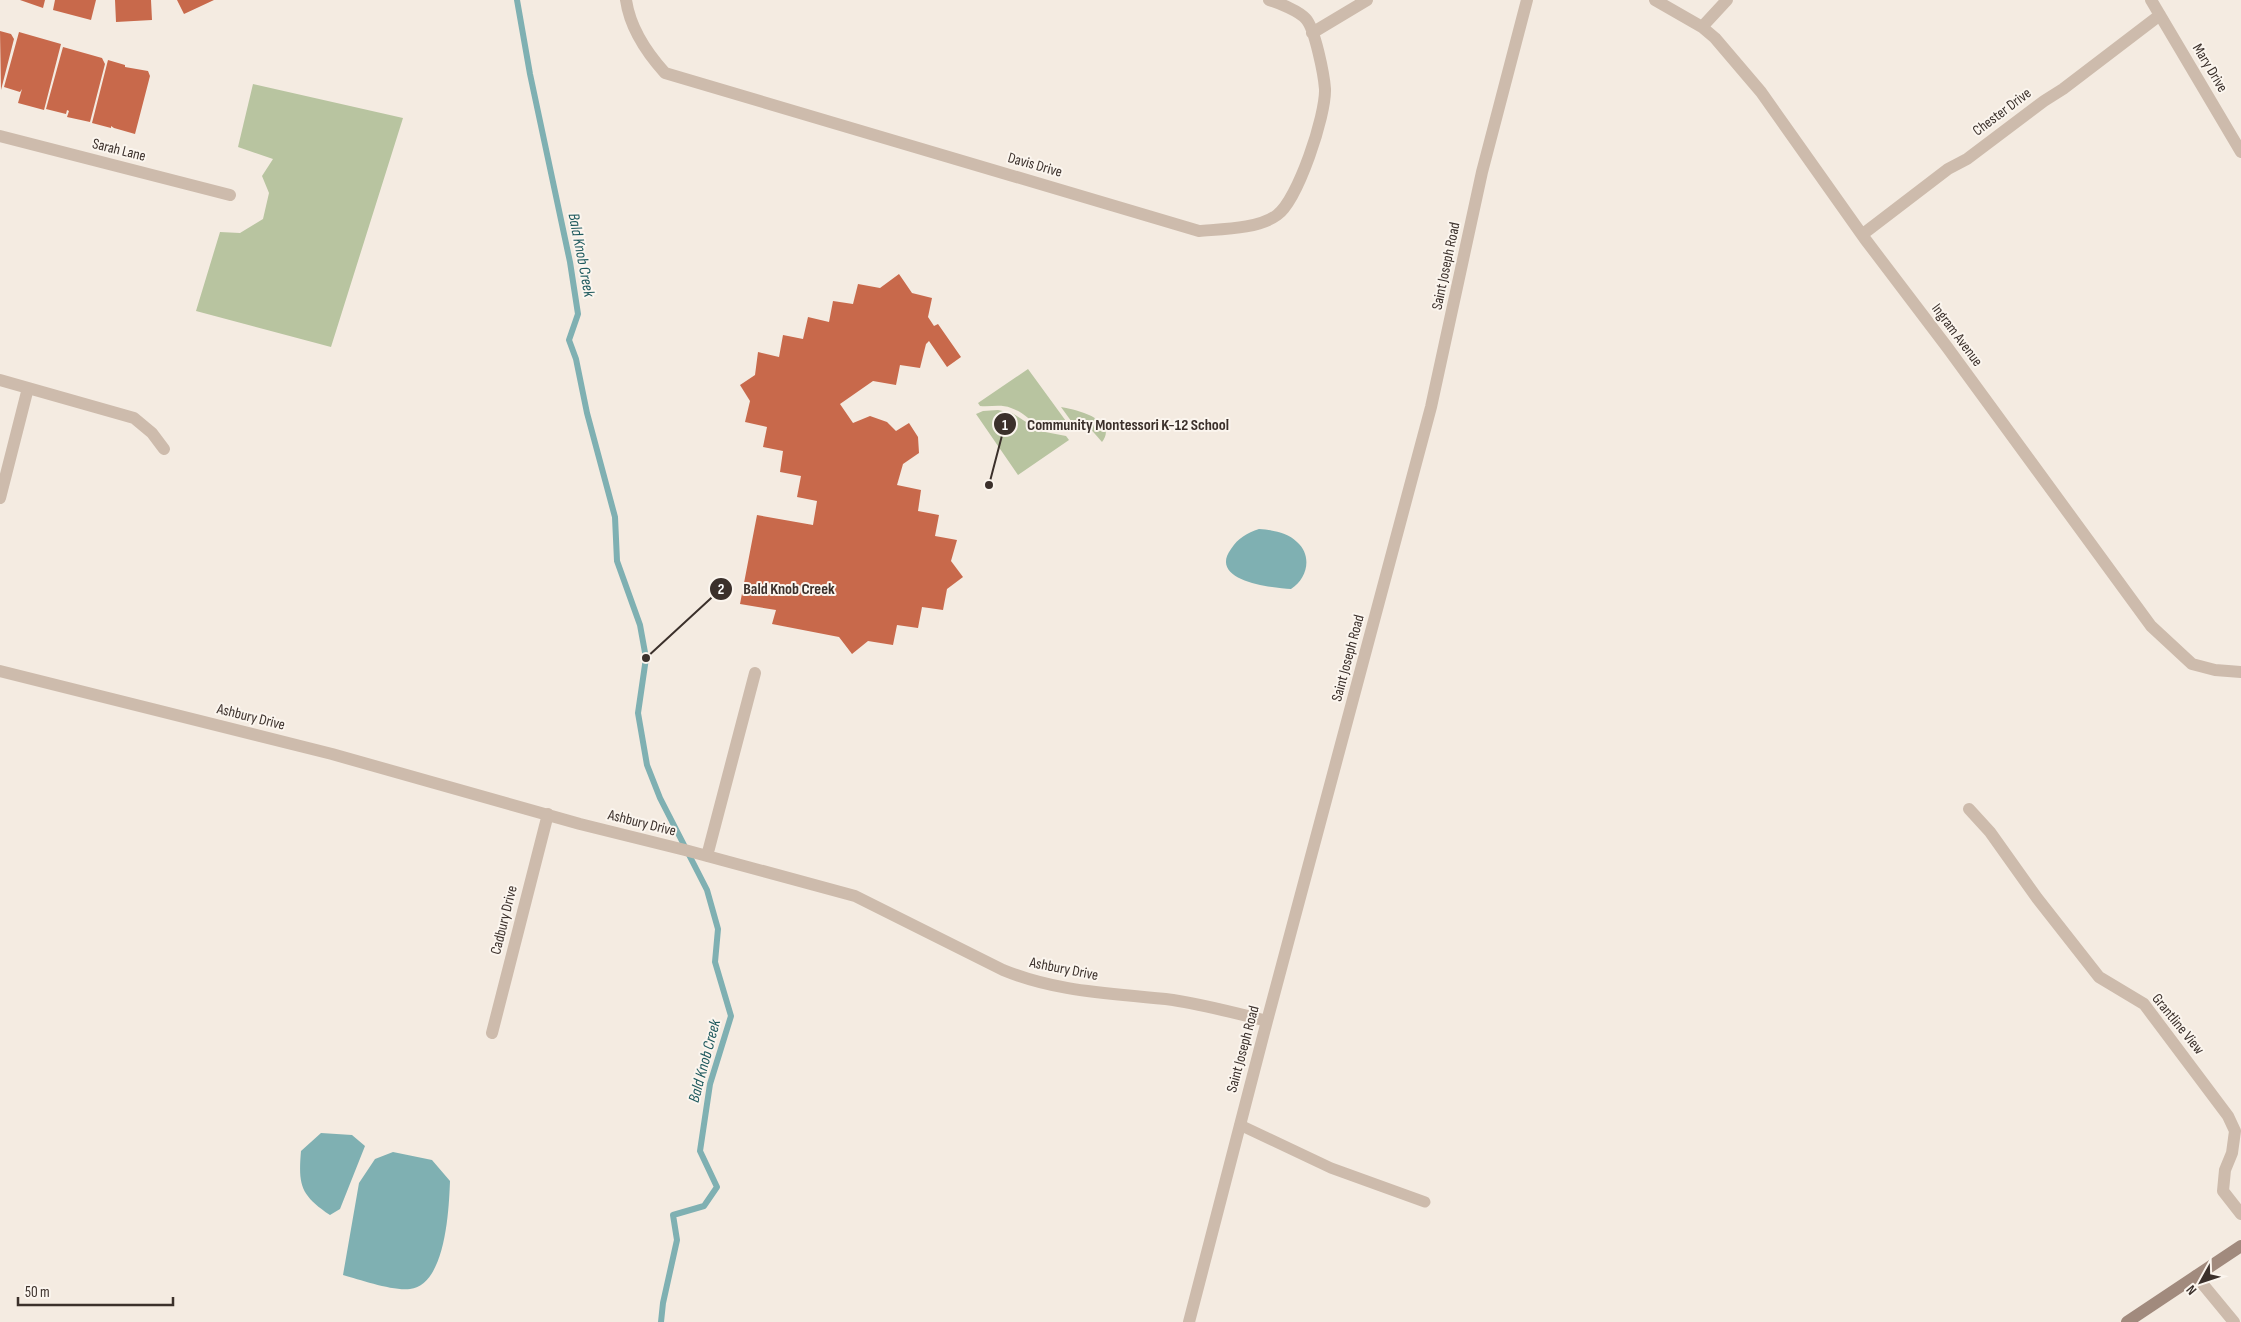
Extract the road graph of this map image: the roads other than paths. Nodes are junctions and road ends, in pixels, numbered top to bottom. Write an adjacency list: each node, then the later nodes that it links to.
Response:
1 (626, 0): 10 (street, Davis Drive)
2 (1269, 0): 10 (street, Davis Drive)
3 (1367, 0): 10 (street)
4 (1527, 0): 25 (street, Saint Joseph Road)
5 (1655, 0): 9 (street, Ingram Avenue)
6 (1727, 0): 9 (street)
7 (2151, 0): 8 (street, Mary Drive)
8 (2160, 15): 12 (street, Mary Drive); 14 (street, Chester Drive)
9 (1702, 27): 14 (street, Ingram Avenue)
10 (1312, 33)
11 (0, 136): 13 (street, Sarah Lane)
12 (2241, 152)
13 (230, 195)
14 (1863, 234): 20 (street, Ingram Avenue)
15 (0, 380): 16 (street)
16 (28, 388): 17 (street); 18 (street)
17 (164, 448)
18 (0, 498)
19 (0, 671): 23 (street, Ashbury Drive)
20 (2241, 672)
21 (755, 673): 24 (street)
22 (1969, 809): 29 (street, Grantline View)
23 (548, 814): 24 (street, Ashbury Drive); 26 (street, Cadbury Drive)
24 (705, 855): 25 (street, Ashbury Drive)
25 (1267, 1021): 27 (street, Saint Joseph Road)
26 (492, 1033)
27 (1240, 1125): 28 (lane); 32 (street, Saint Joseph Road)
28 (1425, 1202)
29 (2241, 1214)
30 (2241, 1246): 31 (main road)
31 (2196, 1276): 33 (main road); 34 (street)
32 (1189, 1322)
33 (2127, 1322)
34 (2234, 1322)

